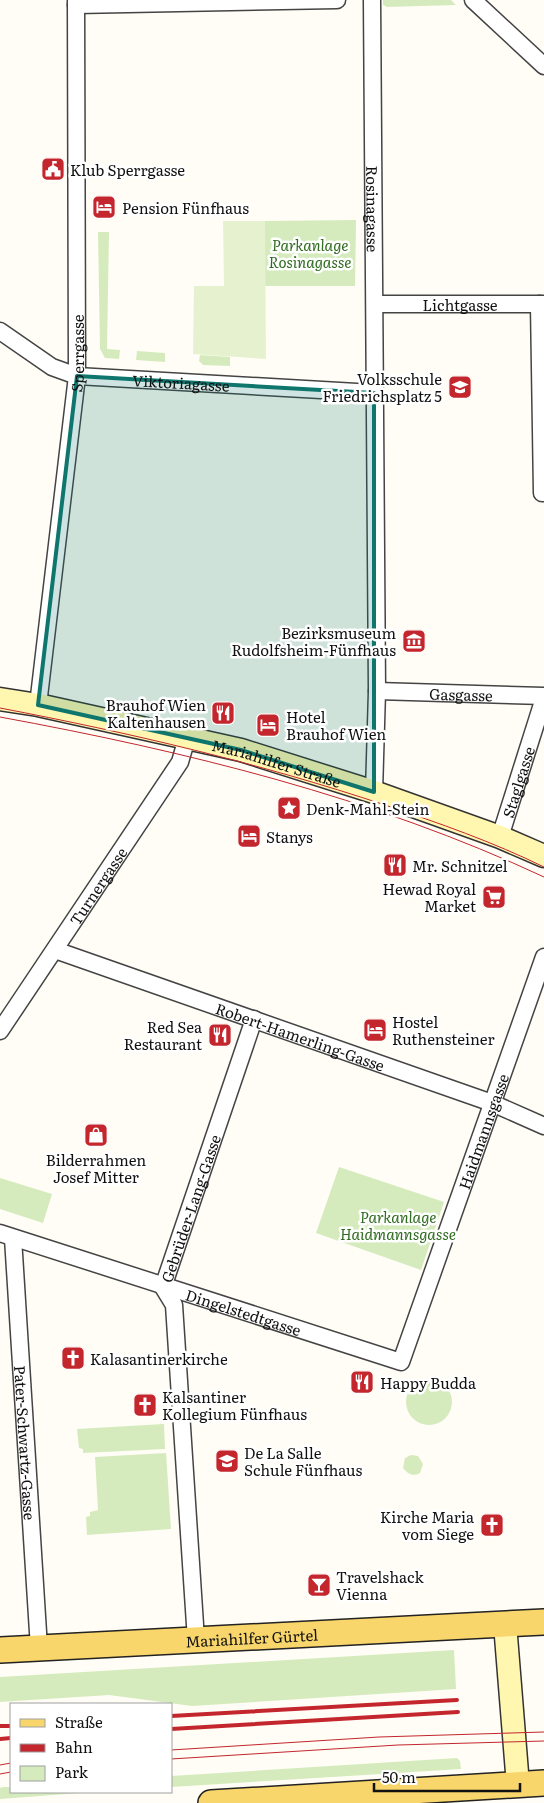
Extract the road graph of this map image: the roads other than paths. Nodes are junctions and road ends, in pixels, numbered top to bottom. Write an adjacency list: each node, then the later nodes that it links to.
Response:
1 (337, 0): 4 (street)
2 (372, 0): 6 (street, Rosinagasse)
3 (473, 0): 5 (street)
4 (76, 2): 9 (street, Sperrgasse)
5 (544, 66)
6 (375, 304): 7 (street, Lichtgasse); 10 (street, Rosinagasse)
7 (542, 304): 11 (street)
8 (0, 331): 9 (street, Viktoriagasse)
9 (77, 376): 10 (street, Viktoriagasse); 15 (street, Sperrgasse)
10 (374, 393): 12 (street, Rosinagasse)
11 (543, 493)
12 (377, 692): 13 (street, Gasgasse); 17 (street)
13 (544, 697): 18 (street, Staglgasse)
14 (0, 699): 15 (street, Mariahilfer Straße)
15 (38, 705): 16 (street, Mariahilfer Straße)
16 (187, 738): 17 (street, Mariahilfer Straße); 20 (street, Turnergasse)
17 (374, 792): 18 (street, Mariahilfer Straße)
18 (500, 837): 19 (street, Mariahilfer Straße)
19 (544, 856)
20 (55, 950): 22 (street, Robert-Hamerling-Gasse); 23 (street, Turnergasse)
21 (544, 957): 24 (street, Haidmannsgasse)
22 (254, 1019): 24 (street, Robert-Hamerling-Gasse); 27 (street, Gebrüder-Lang-Gasse)
23 (0, 1031)
24 (492, 1104): 25 (street, Robert-Hamerling-Gasse); 28 (street, Haidmannsgasse)
25 (544, 1126)
26 (7, 1235): 27 (street, Dingelstedtgasse); 32 (street, Pater-Schwartz-Gasse)
27 (163, 1287): 28 (street, Dingelstedtgasse); 31 (street, Gebrüder-Lang-Gasse)
28 (401, 1362)
29 (544, 1622): 30 (main road, Mariahilfer Gürtel)
30 (505, 1624): 31 (main road, Mariahilfer Gürtel); 35 (street)
31 (196, 1640): 32 (main road, Mariahilfer Gürtel)
32 (39, 1648): 33 (main road, Mariahilfer Gürtel)
33 (0, 1650)
34 (544, 1783): 35 (main road)
35 (518, 1785): 36 (main road)
36 (416, 1797): 37 (main road)
37 (211, 1803)

